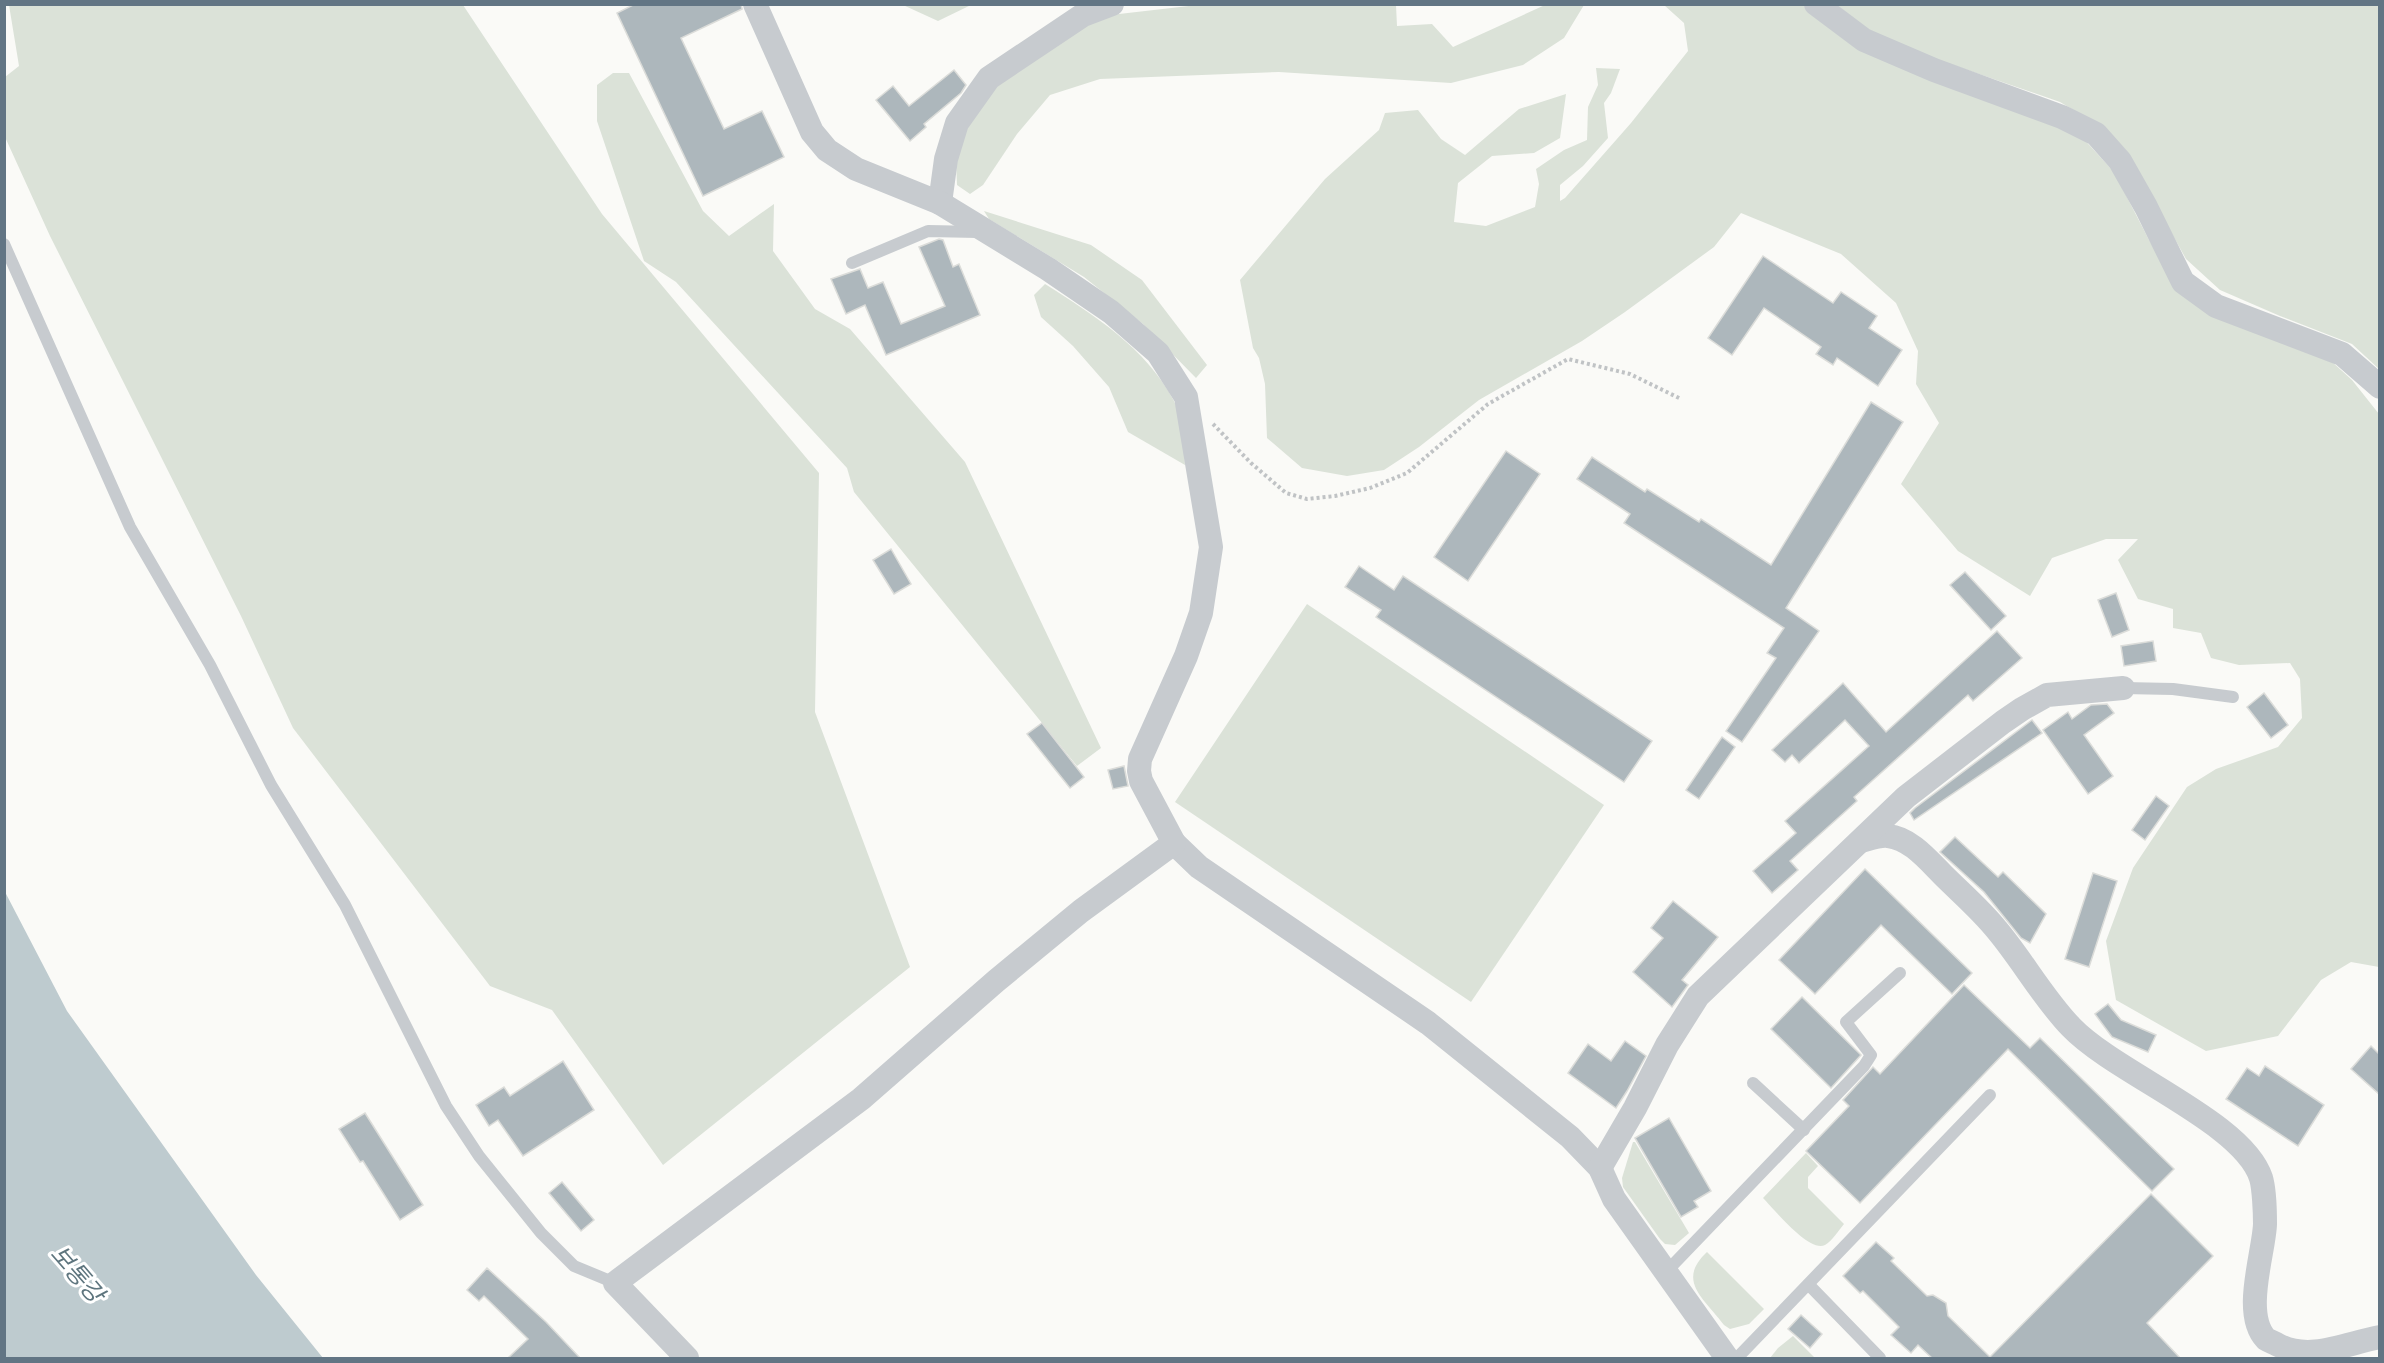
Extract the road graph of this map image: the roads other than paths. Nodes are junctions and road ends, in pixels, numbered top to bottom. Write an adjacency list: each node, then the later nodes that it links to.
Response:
1 (755, 4): 4 (street)
2 (1112, 4): 4 (street)
3 (1816, 4): 8 (street)
4 (940, 203): 5 (street)
5 (985, 232): 7 (lane); 12 (street)
6 (4, 244): 19 (lane)
7 (852, 263)
8 (2379, 387)
9 (2123, 688): 10 (lane); 11 (street)
10 (2233, 697)
11 (1861, 841): 17 (street); 21 (street)
12 (1174, 843): 17 (street); 19 (street)
13 (1900, 973): 16 (lane)
14 (1753, 1083): 16 (lane)
15 (1990, 1095): 20 (lane)
16 (1804, 1130): 18 (lane)
17 (1600, 1168): 18 (street)
18 (1667, 1271): 23 (street)
19 (615, 1283): 22 (street)
20 (1809, 1285): 24 (lane); 25 (lane)
21 (2379, 1337)
22 (687, 1359)
23 (1727, 1359)
24 (1737, 1359)
25 (1880, 1359)

